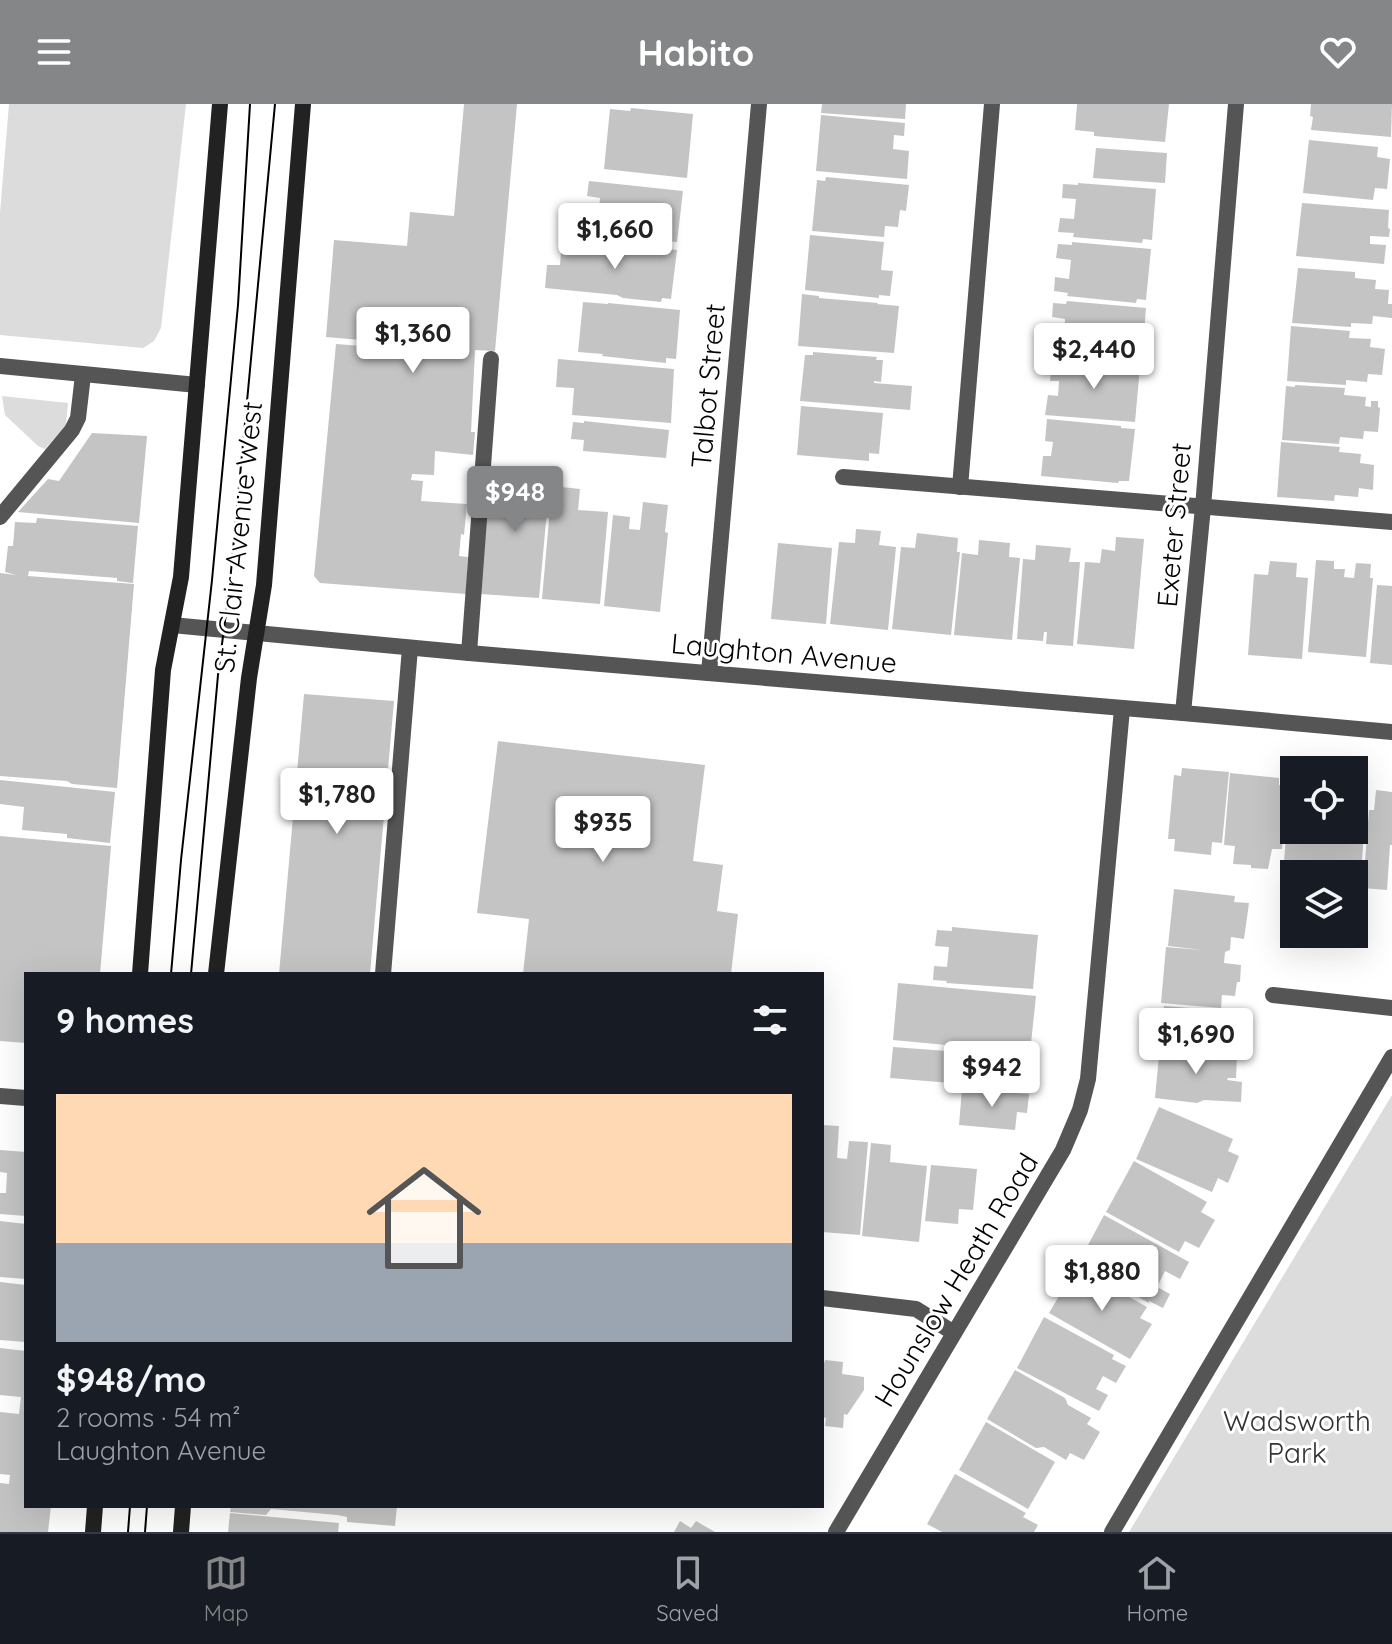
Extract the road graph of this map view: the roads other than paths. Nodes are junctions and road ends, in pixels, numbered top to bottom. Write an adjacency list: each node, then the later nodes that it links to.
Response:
1 (220, 104): 9 (main road, St. Clair Avenue West)
2 (303, 104): 16 (main road, St. Clair Avenue West)
3 (759, 104): 19 (street, Talbot Street)
4 (992, 104): 11 (street)
5 (1236, 104): 12 (street, Exeter Street)
6 (491, 359): 18 (street)
7 (0, 366): 8 (street)
8 (83, 375): 9 (street); 13 (street)
9 (197, 385): 15 (main road, St. Clair Avenue West)
10 (843, 477): 11 (street)
11 (960, 487): 12 (street)
12 (1203, 507): 14 (street); 21 (street, Exeter Street)
13 (0, 517)
14 (1392, 522)
15 (172, 625): 16 (street, Laughton Avenue); 23 (main road, St. Clair Avenue West)
16 (255, 633): 17 (street, Laughton Avenue); 24 (main road, St. Clair Avenue West)
17 (410, 648): 18 (street, Laughton Avenue); 25 (street)
18 (469, 653): 19 (street, Laughton Avenue)
19 (709, 673): 20 (street, Laughton Avenue)
20 (1122, 709): 21 (street, Laughton Avenue); 32 (street, Hounslow Heath Road)
21 (1183, 713): 22 (street, Laughton Avenue)
22 (1392, 732)
23 (140, 972)
24 (216, 972)
25 (383, 972)
26 (1273, 995): 27 (street)
27 (1392, 1008)
28 (1392, 1057): 38 (street)
29 (0, 1096): 30 (street)
30 (24, 1098)
31 (824, 1298): 32 (street)
32 (954, 1333): 37 (street, Hounslow Heath Road)
33 (95, 1508): 35 (main road)
34 (183, 1508): 36 (main road)
35 (93, 1532)
36 (181, 1532)
37 (836, 1532)
38 (1112, 1532)

